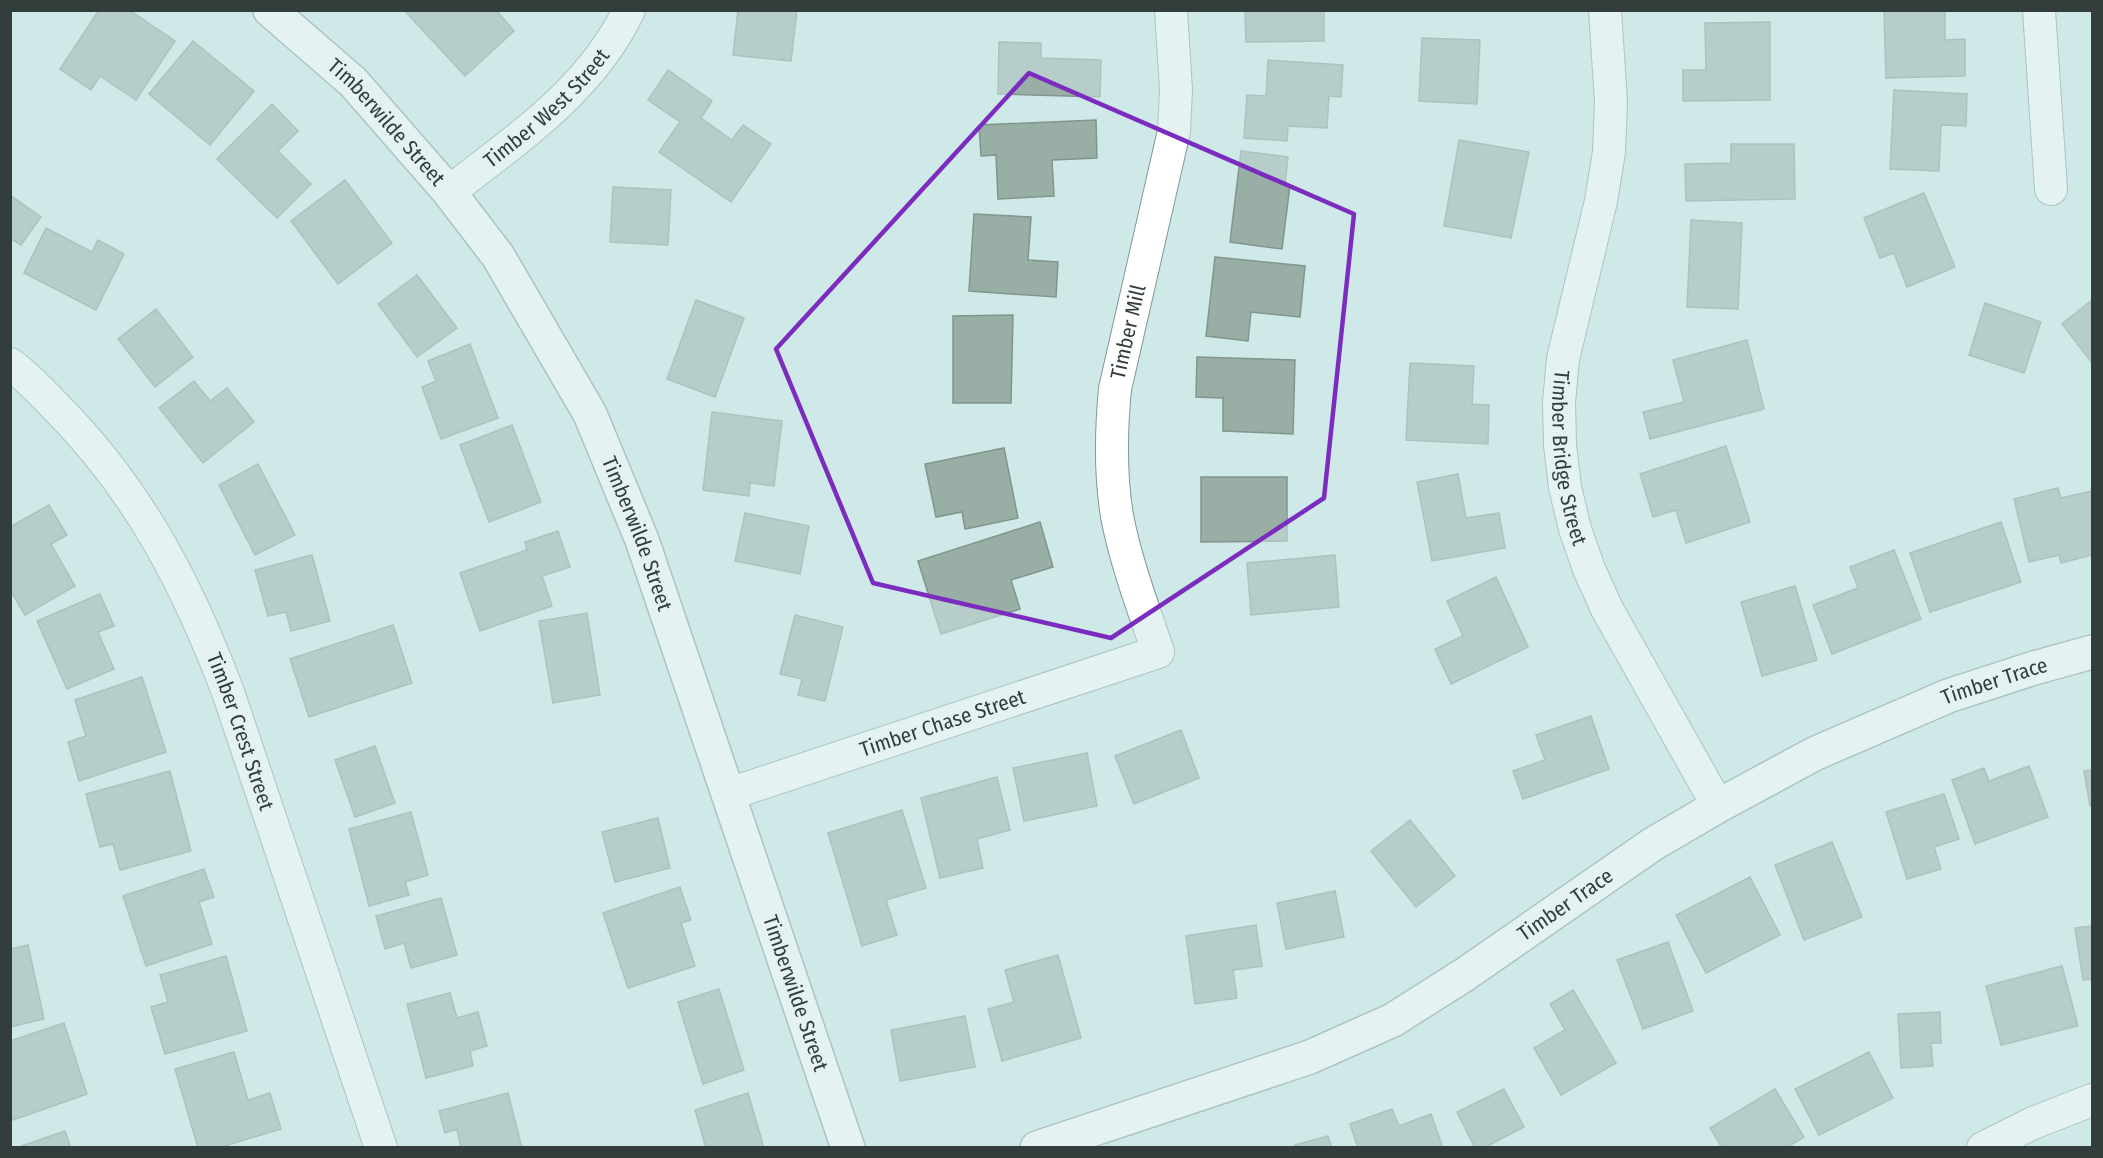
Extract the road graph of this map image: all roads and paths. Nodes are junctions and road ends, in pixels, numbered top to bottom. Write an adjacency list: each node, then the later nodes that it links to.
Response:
1 (270, 10): 7 (street, Timberwilde Street)
2 (629, 10): 7 (street, Timber West Street)
3 (1171, 10): 9 (street, Timber Mill)
4 (1605, 10): 12 (street, Timber Bridge Street)
5 (2039, 10): 6 (street)
6 (2051, 189)
7 (449, 192): 11 (street, Timberwilde Street)
8 (10, 364): 14 (street, Timber Crest Street)
9 (1158, 652): 11 (street, Timber Chase Street)
10 (2092, 652): 12 (street, Timber Trace)
11 (729, 794): 15 (street, Timberwilde Street)
12 (1718, 806): 16 (street, Timber Trace)
13 (2092, 1100): 17 (street)
14 (381, 1148)
15 (848, 1148)
16 (1037, 1148)
17 (1983, 1148)

